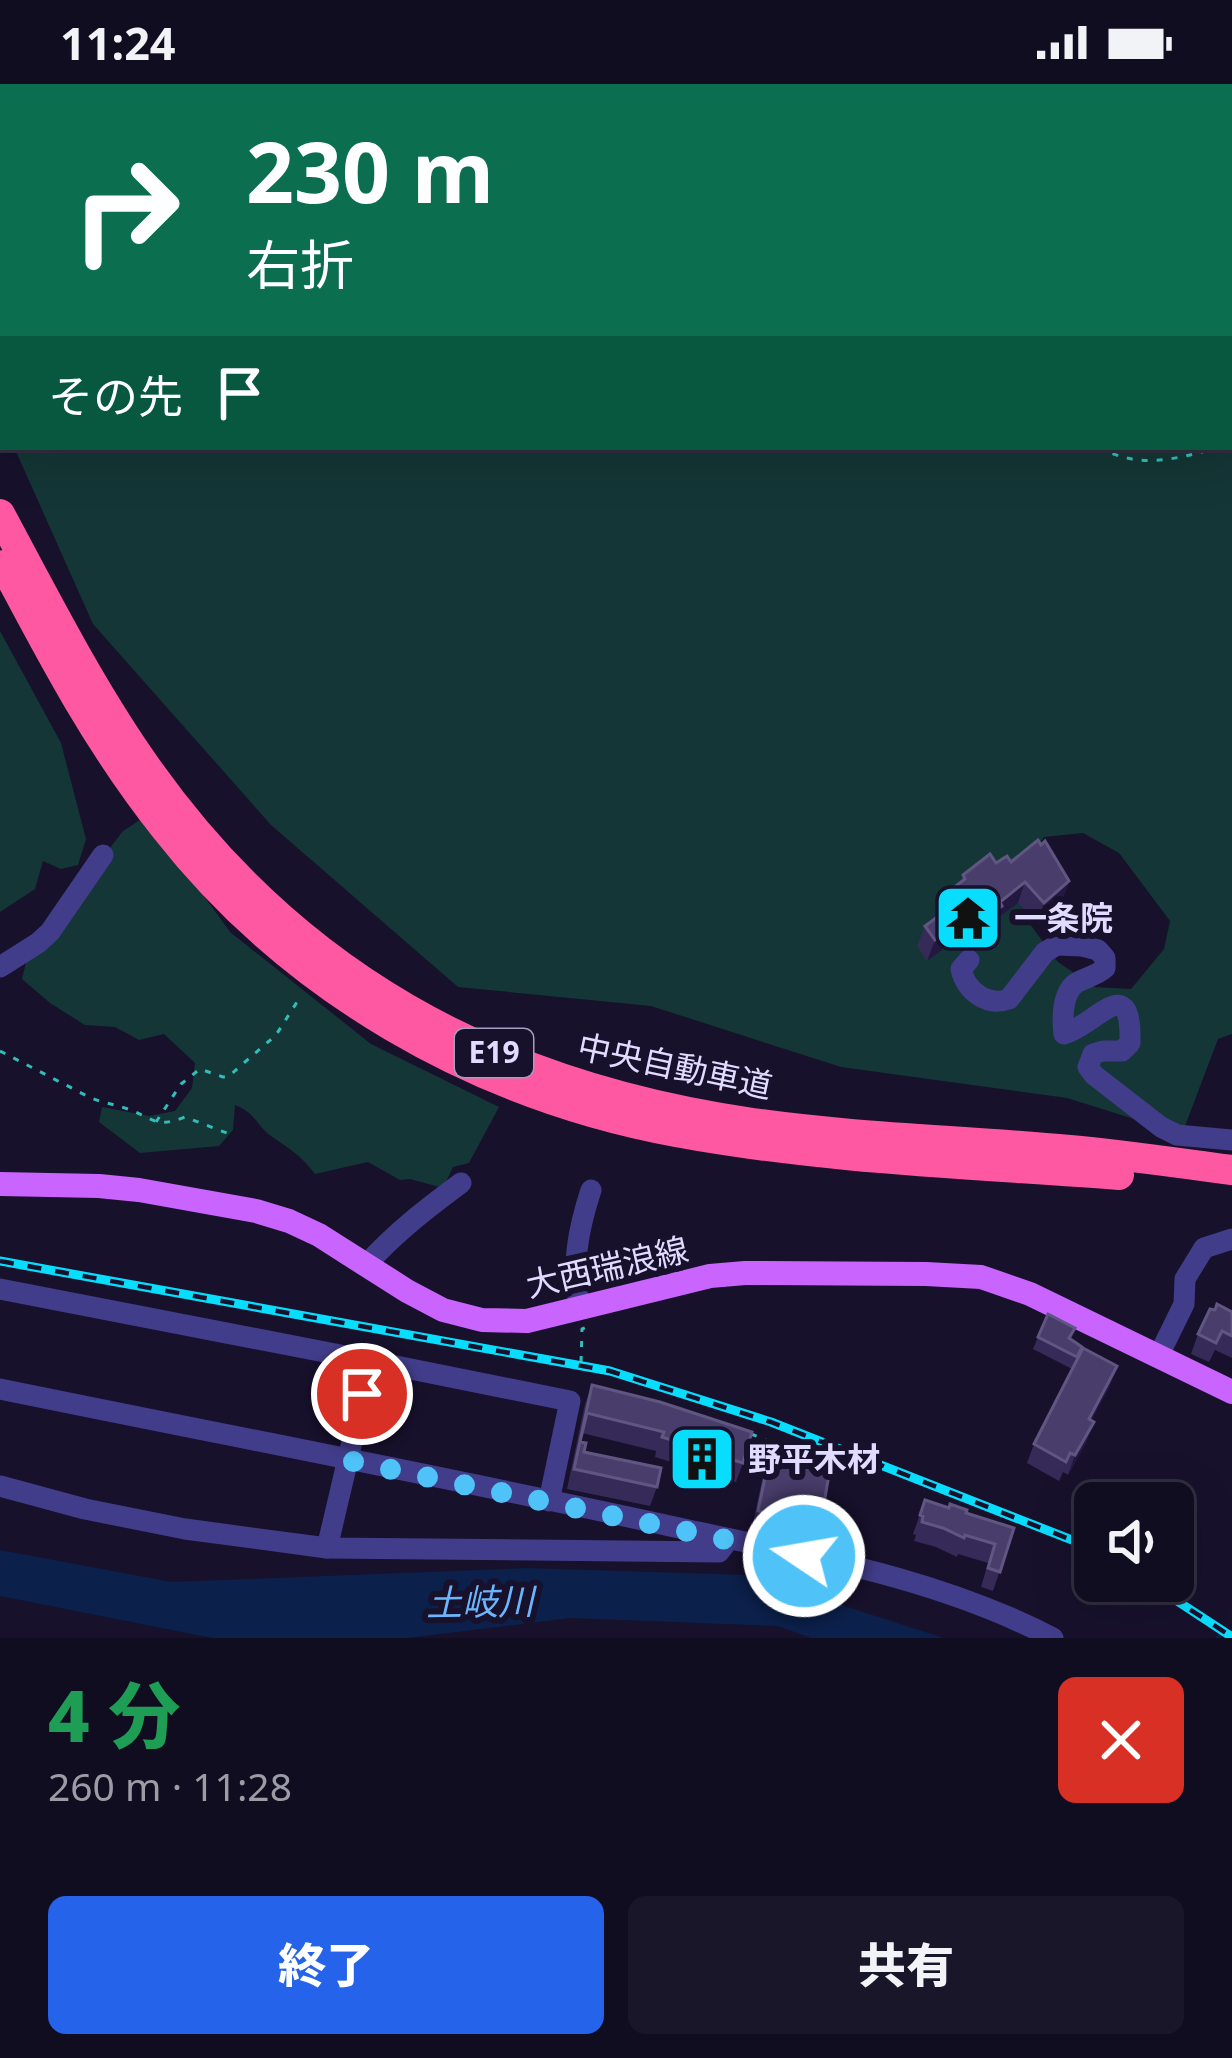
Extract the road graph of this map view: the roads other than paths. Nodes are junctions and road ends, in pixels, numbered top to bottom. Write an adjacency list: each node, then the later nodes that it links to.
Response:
1 (0, 495): 3 (highway)
2 (0, 514): 3 (highway, 中央自動車道 / E19)
3 (9, 566): 8 (highway, 中央自動車道 / E19); 12 (highway, 中央自動車道 / E19)
4 (103, 855): 6 (street)
5 (969, 960): 7 (street)
6 (0, 967)
7 (1232, 1140)
8 (1232, 1170)
9 (461, 1183): 14 (street)
10 (0, 1184): 14 (main road, 大西瑞浪線)
11 (591, 1190): 16 (street)
12 (1232, 1190)
13 (1232, 1239): 17 (street)
14 (366, 1264): 16 (main road, 大西瑞浪線)
15 (0, 1289): 18 (street)
16 (588, 1306): 17 (main road, 大西瑞浪線)
17 (1160, 1355): 20 (main road, 大西瑞浪線)
18 (370, 1361): 21 (street); 23 (street)
19 (0, 1389): 21 (street)
20 (1232, 1392)
21 (346, 1460): 23 (street); 25 (street)
22 (0, 1486): 25 (street)
23 (549, 1501): 24 (street)
24 (729, 1539): 25 (street); 26 (street)
25 (327, 1547)
26 (1053, 1638)

